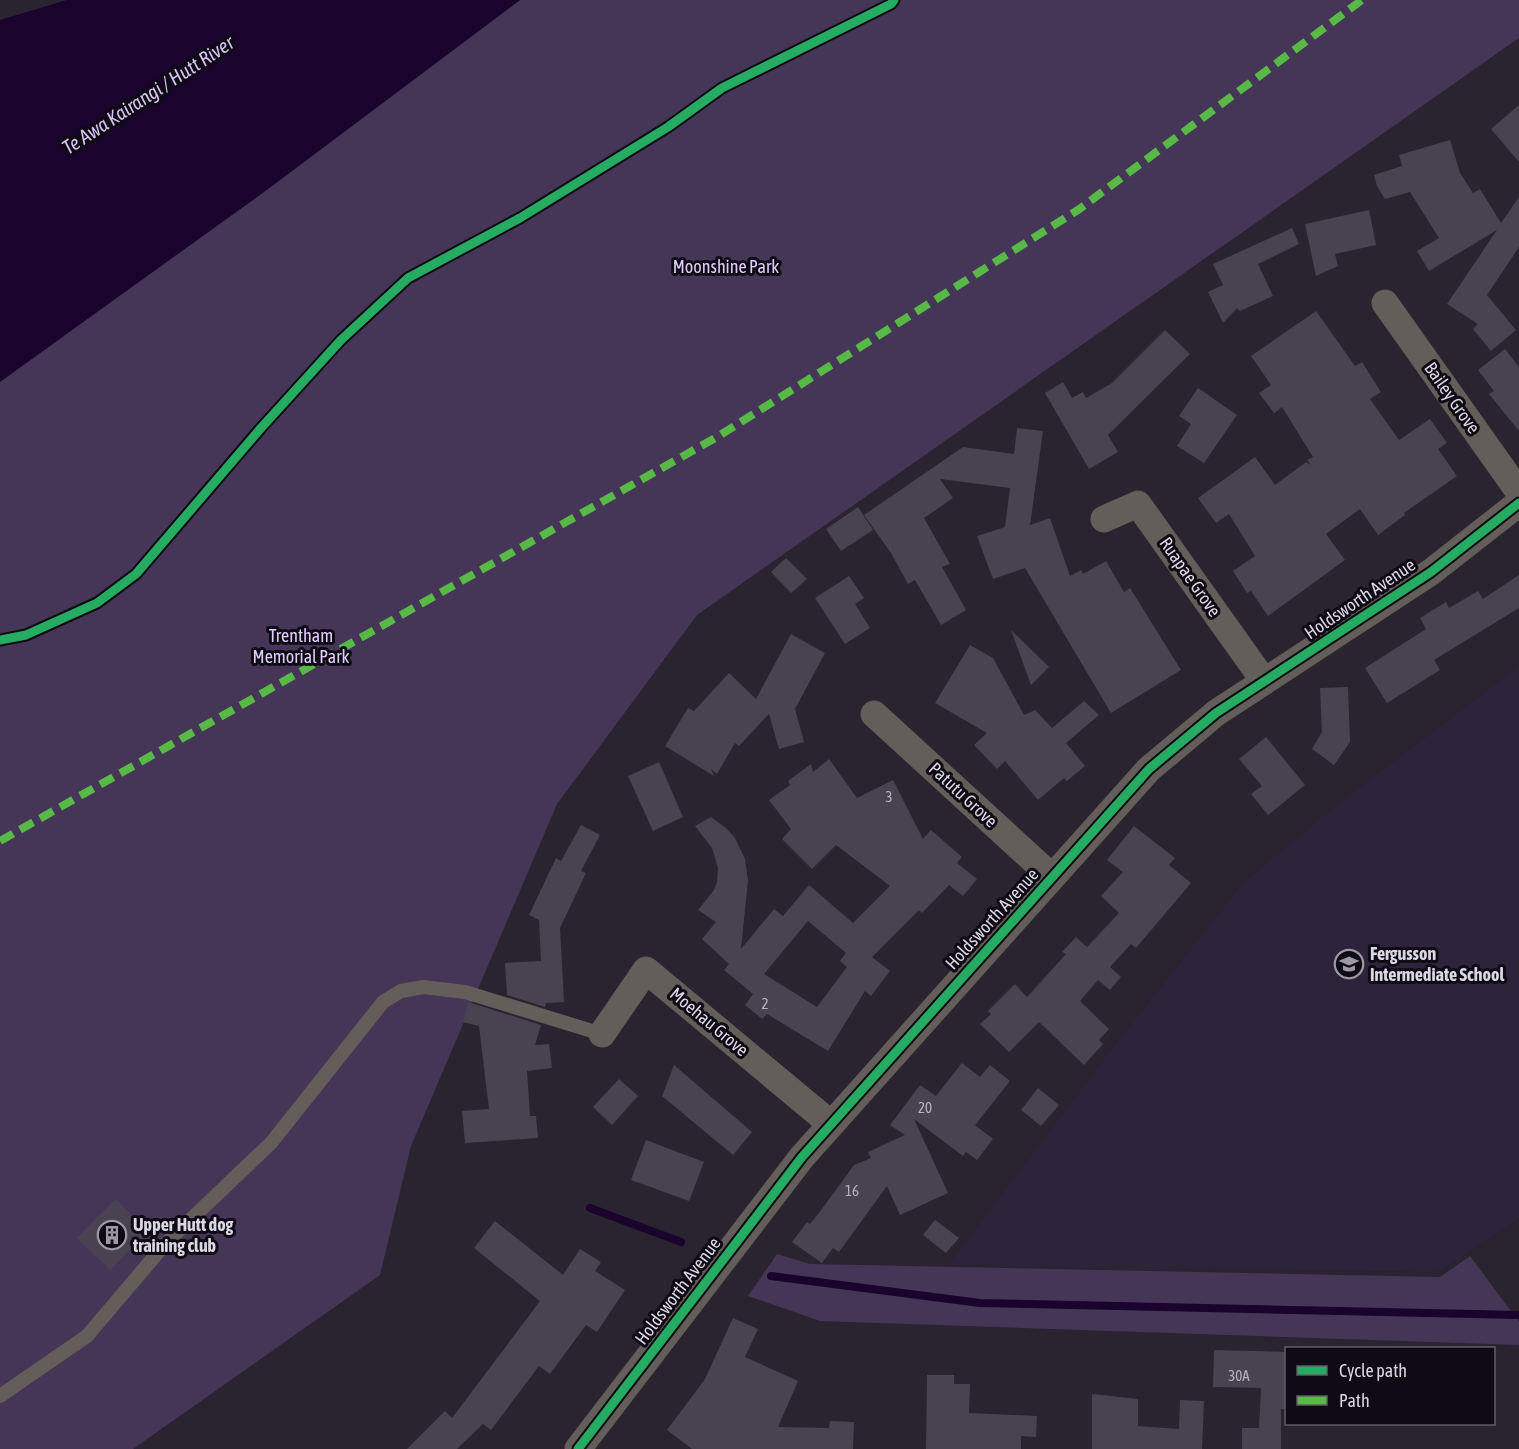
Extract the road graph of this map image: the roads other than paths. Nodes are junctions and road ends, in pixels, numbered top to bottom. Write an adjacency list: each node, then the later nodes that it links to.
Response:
1 (1385, 303): 2 (street, Bailey Grove)
2 (1519, 492)
3 (1519, 503): 5 (street, Holdsworth Avenue)
4 (1104, 519): 5 (street, Ruapae Grove)
5 (1264, 681): 7 (street, Holdsworth Avenue)
6 (874, 714): 7 (street, Patutu Grove)
7 (1052, 877): 9 (street, Holdsworth Avenue)
8 (602, 1034): 9 (street, Moehau Grove); 10 (lane)
9 (831, 1124): 11 (street, Holdsworth Avenue)
10 (0, 1396)
11 (582, 1448)

